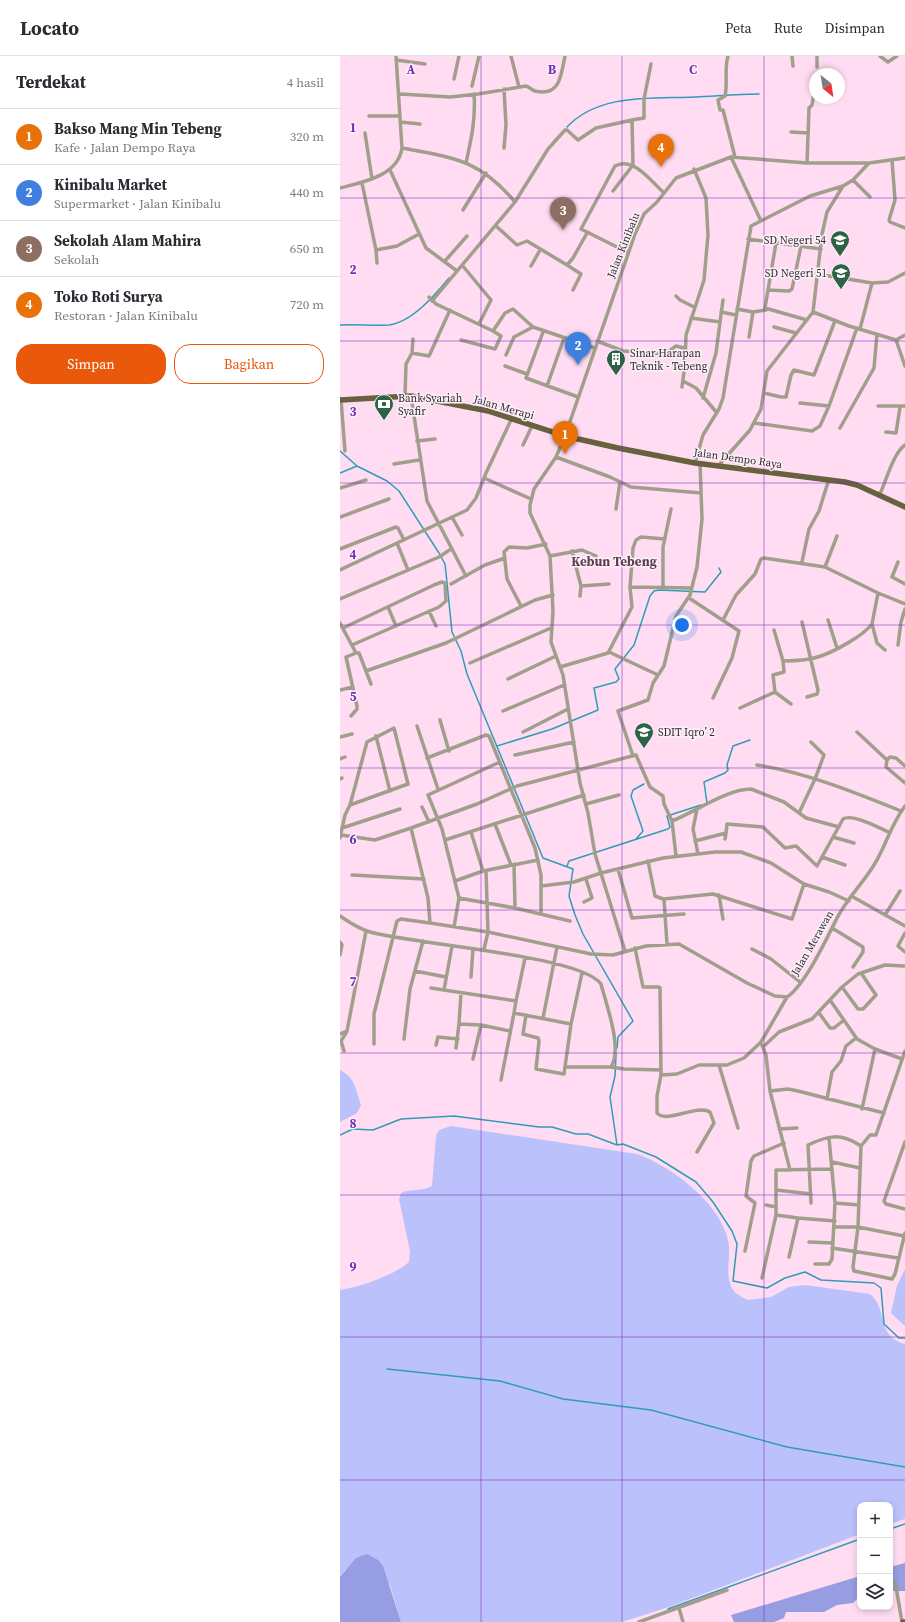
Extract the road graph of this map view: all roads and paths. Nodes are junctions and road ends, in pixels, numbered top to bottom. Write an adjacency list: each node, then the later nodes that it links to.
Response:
1 (459, 56): 15 (street)
2 (479, 56): 16 (street)
3 (511, 56): 17 (street)
4 (565, 56): 17 (street)
5 (728, 56): 32 (street)
6 (792, 56): 13 (street)
7 (817, 56): 14 (street)
8 (880, 56): 9 (street)
9 (896, 56)
10 (396, 58): 11 (street); 19 (street)
11 (425, 64)
12 (651, 64): 24 (street)
13 (793, 66)
14 (817, 67)
15 (454, 79)
16 (472, 86)
17 (519, 87): 18 (street)
18 (504, 90): 20 (street); 31 (street)
19 (400, 94): 20 (street); 23 (street)
20 (474, 94): 37 (street)
21 (812, 104): 29 (street)
22 (369, 116): 23 (street)
23 (400, 116): 25 (street)
24 (632, 120): 38 (street); 50 (street)
25 (400, 122): 26 (street); 30 (street)
26 (420, 124)
27 (791, 132): 29 (street)
28 (366, 133): 42 (street)
29 (808, 133): 35 (street)
30 (402, 148): 37 (street); 40 (street)
31 (504, 148)
32 (733, 157): 35 (street, Jalan Kinibalu); 39 (street, Jalan Kinibalu); 52 (street)
33 (905, 158): 34 (street, Jalan Kinibalu)
34 (892, 160): 36 (street, Jalan Kinibalu); 54 (street)
35 (808, 162): 36 (street, Jalan Kinibalu)
36 (869, 162): 43 (street)
37 (466, 163): 41 (street)
38 (633, 165): 47 (street); 48 (street); 55 (street)
39 (694, 169): 48 (street, Jalan Kinibalu); 78 (street)
40 (390, 170): 42 (street); 56 (street)
41 (486, 173): 50 (street); 51 (street)
42 (372, 179): 44 (street)
43 (853, 180): 45 (street); 49 (street)
44 (362, 182): 46 (street); 62 (street)
45 (843, 186): 52 (street); 61 (street)
46 (340, 188)
47 (613, 191)
48 (663, 192): 64 (street, Jalan Kinibalu)
49 (870, 196)
50 (515, 201): 53 (street)
51 (462, 210)
52 (760, 221): 58 (street)
53 (496, 226): 63 (street); 67 (street)
54 (905, 228)
55 (587, 233): 64 (street); 69 (street)
56 (419, 234): 62 (street); 65 (street)
57 (467, 236): 65 (street)
58 (748, 239): 59 (street); 79 (street)
59 (776, 243): 60 (street); 75 (street)
60 (801, 246): 61 (street); 75 (street)
61 (821, 249): 72 (street)
62 (376, 250): 66 (street)
63 (540, 250): 68 (street); 69 (street)
64 (627, 252): 104 (street, Jalan Kinibalu)
65 (445, 261): 70 (street)
66 (377, 263)
67 (462, 265): 70 (street); 90 (street)
68 (531, 266)
69 (567, 266): 74 (street)
70 (456, 270): 80 (street)
71 (905, 273): 73 (street)
72 (817, 274): 73 (street); 84 (street)
73 (872, 282): 93 (street)
74 (573, 290)
75 (768, 290): 81 (street)
76 (676, 296): 78 (street)
77 (723, 300): 82 (street)
78 (694, 307): 86 (street)
79 (737, 309): 83 (street); 85 (street)
80 (450, 310): 90 (street); 107 (street)
81 (766, 310): 83 (street); 87 (street)
82 (721, 312): 85 (street); 89 (street)
83 (753, 312): 99 (street)
84 (813, 312): 87 (street); 88 (street)
85 (736, 315): 125 (street)
86 (691, 318): 89 (street); 106 (street)
87 (807, 320): 96 (street)
88 (835, 321): 93 (street); 115 (street)
89 (720, 322): 118 (street)
90 (479, 324): 94 (street)
91 (774, 327): 96 (street)
92 (533, 328): 94 (street); 95 (street); 108 (street)
93 (858, 328): 97 (street); 121 (street)
94 (493, 331): 102 (street)
95 (543, 332): 100 (street); 111 (street)
96 (796, 333): 115 (street)
97 (877, 334): 103 (street); 129 (street)
98 (905, 335): 103 (street)
99 (749, 337)
100 (564, 338): 105 (street); 113 (street)
101 (413, 339): 107 (street)
102 (461, 340)
103 (896, 340): 110 (street)
104 (597, 341): 105 (street, Jalan Kinibalu); 106 (street)
105 (594, 348): 117 (street, Jalan Kinibalu)
106 (684, 348): 112 (street)
107 (412, 353): 116 (street)
108 (506, 355)
109 (504, 366): 111 (street)
110 (905, 366)
111 (527, 374): 113 (street)
112 (682, 381): 114 (street); 118 (street)
113 (547, 386): 117 (street)
114 (682, 387)
115 (764, 393): 127 (street)
116 (408, 396): 119 (main road, Jalan Merapi); 126 (main road, Jalan Merapi); 133 (street)
117 (578, 397): 131 (street, Jalan Kinibalu)
118 (703, 398): 125 (street)
119 (340, 400): 136 (street)
120 (800, 402): 121 (street)
121 (829, 406): 127 (street)
122 (878, 406): 124 (street)
123 (905, 406): 124 (street)
124 (900, 407): 130 (street)
125 (717, 413): 139 (street)
126 (511, 420): 128 (main road, Jalan Merapi); 142 (street)
127 (754, 423): 141 (street)
128 (532, 426): 131 (main road, Jalan Merapi); 134 (street)
129 (840, 428)
130 (886, 432)
131 (565, 436): 137 (street, Jalan Kinibalu); 139 (main road, Jalan Dempo Raya)
132 (435, 439): 133 (street)
133 (417, 441): 138 (street)
134 (523, 445)
135 (903, 446): 148 (street)
136 (345, 451)
137 (556, 457): 145 (street); 150 (street, Jalan Kinibalu)
138 (419, 460): 140 (street); 156 (street)
139 (698, 463): 141 (main road, Jalan Dempo Raya); 147 (street)
140 (394, 464)
141 (718, 466): 143 (main road, Jalan Dempo Raya)
142 (484, 478): 150 (street); 155 (street)
143 (829, 479): 148 (main road, Jalan Dempo Raya); 169 (street)
144 (366, 480): 146 (street)
145 (620, 482): 147 (street); 152 (street)
146 (340, 488)
147 (701, 493): 181 (street)
148 (879, 496): 151 (main road, Jalan Dempo Raya)
149 (389, 499): 154 (street)
150 (531, 499): 162 (street)
151 (905, 506)
152 (616, 508)
153 (671, 510): 159 (street)
154 (340, 517)
155 (452, 517): 156 (street); 157 (street)
156 (437, 523): 160 (street); 164 (street)
157 (462, 535)
158 (837, 536): 171 (street)
159 (665, 539): 179 (street); 180 (street)
160 (404, 540): 161 (street); 163 (street)
161 (397, 543): 172 (street); 173 (street)
162 (546, 544): 166 (street); 168 (street)
163 (340, 549)
164 (451, 549): 173 (street); 174 (street)
165 (572, 551): 166 (street); 167 (street); 178 (street)
166 (550, 556): 183 (street)
167 (596, 556)
168 (505, 558): 174 (street); 188 (street)
169 (802, 562): 171 (street); 192 (street)
170 (898, 562): 177 (street)
171 (825, 567): 182 (street)
172 (340, 570)
173 (408, 570): 186 (street)
174 (466, 576): 175 (street)
175 (451, 584)
176 (608, 584): 178 (street)
177 (905, 584)
178 (581, 586): 184 (street)
179 (630, 587): 180 (street); 206 (street)
180 (663, 587): 181 (street)
181 (691, 589): 185 (street)
182 (878, 593): 187 (street); 196 (street)
183 (553, 595): 188 (street); 200 (street)
184 (580, 596)
185 (690, 596): 192 (street); 214 (street)
186 (340, 599)
187 (905, 604)
188 (521, 606): 213 (street)
189 (388, 607): 191 (street); 197 (street); 199 (street)
190 (905, 609): 203 (street)
191 (429, 611): 197 (street); 198 (street)
192 (723, 620): 222 (street)
193 (828, 620): 204 (street)
194 (802, 622): 209 (street)
195 (340, 623): 199 (street)
196 (872, 624): 204 (street); 205 (street)
197 (396, 626): 202 (street)
198 (436, 626)
199 (343, 628): 202 (street)
200 (551, 628): 208 (street); 211 (street)
201 (774, 630): 210 (street)
202 (352, 645): 207 (street)
203 (898, 645)
204 (837, 648): 209 (street)
205 (885, 650)
206 (609, 652): 212 (street); 214 (street)
207 (356, 653): 213 (street); 218 (street)
208 (556, 656): 212 (street); 215 (street)
209 (810, 658): 210 (street); 221 (street)
210 (783, 661): 220 (street)
211 (470, 663)
212 (560, 667): 217 (street)
213 (366, 671): 216 (street)
214 (658, 675): 239 (street)
215 (508, 679)
216 (371, 684)
217 (564, 685): 225 (street); 226 (street)
218 (353, 687): 219 (street); 227 (street)
219 (340, 690)
220 (775, 692): 223 (street); 224 (street)
221 (807, 697)
222 (712, 698)
223 (791, 704)
224 (740, 708)
225 (568, 709): 230 (street); 235 (street)
226 (503, 711)
227 (351, 716)
228 (440, 720): 237 (street)
229 (417, 726): 241 (street)
230 (523, 732)
231 (857, 732): 243 (street)
232 (352, 734): 234 (street)
233 (376, 736): 252 (street); 252 (street); 256 (street)
234 (340, 737)
235 (574, 742): 238 (street); 247 (street)
236 (811, 742): 248 (street)
237 (449, 750): 241 (street); 244 (street)
238 (515, 755)
239 (633, 756): 247 (street); 265 (street)
240 (345, 757): 242 (street)
241 (426, 758): 250 (street)
242 (340, 759)
243 (887, 760): 246 (street); 249 (street)
244 (500, 762): 250 (street); 251 (street)
245 (757, 765): 248 (street)
246 (905, 766)
247 (578, 770): 251 (street); 254 (street)
248 (815, 779): 261 (street); 262 (street)
249 (905, 783)
250 (438, 789): 264 (street)
251 (512, 789): 263 (street); 264 (street)
252 (390, 791): 256 (street)
253 (618, 794): 255 (street)
254 (584, 795): 255 (street); 263 (street)
255 (586, 804): 289 (street)
256 (350, 805): 269 (street)
257 (905, 806): 261 (street, Jalan Merawan)
258 (422, 807): 266 (street)
259 (697, 809): 262 (street); 265 (street); 278 (street)
260 (400, 810): 269 (street)
261 (901, 811): 272 (street, Jalan Merawan)
262 (799, 814): 268 (street)
263 (523, 815): 267 (street); 283 (street)
264 (438, 818): 266 (street); 277 (street)
265 (672, 820): 281 (street)
266 (429, 822): 270 (street)
267 (495, 824): 271 (street); 285 (street)
268 (839, 827): 272 (street); 275 (street)
269 (342, 828): 274 (street)
270 (411, 828): 274 (street); 291 (street)
271 (471, 832): 277 (street); 288 (street)
272 (889, 832): 298 (street, Jalan Merawan)
273 (726, 833): 276 (street); 278 (street); 282 (street)
274 (341, 836)
275 (833, 837): 279 (street); 282 (street)
276 (725, 839)
277 (445, 840): 293 (street)
278 (696, 841): 280 (street)
279 (854, 843)
280 (698, 854): 281 (street); 294 (street)
281 (676, 856): 284 (street)
282 (822, 857): 286 (street)
283 (538, 860): 285 (street); 295 (street)
284 (648, 861): 287 (street); 300 (street)
285 (513, 865): 288 (street); 304 (street)
286 (845, 865)
287 (618, 870): 289 (street); 309 (street)
288 (484, 871): 293 (street); 303 (street)
289 (600, 873): 292 (street); 329 (street)
290 (352, 875): 291 (street)
291 (424, 879): 312 (street)
292 (586, 879): 295 (street); 302 (street)
293 (455, 881): 299 (street)
294 (804, 884): 297 (street); 301 (street)
295 (541, 886): 305 (street)
296 (900, 891): 307 (street)
297 (719, 895): 300 (street); 310 (street)
298 (853, 896): 301 (street, Jalan Merawan); 307 (street)
299 (459, 898): 303 (street); 313 (street)
300 (664, 899): 309 (street)
301 (849, 901): 315 (street, Jalan Merawan)
302 (584, 902)
303 (488, 903): 304 (street); 317 (street)
304 (515, 908): 305 (street)
305 (541, 914): 311 (street)
306 (684, 914): 309 (street)
307 (885, 915): 314 (street)
308 (340, 916): 316 (street)
309 (665, 916): 322 (street)
310 (723, 919)
311 (570, 921)
312 (430, 923): 313 (street); 319 (street)
313 (454, 926): 317 (street)
314 (905, 926)
315 (832, 928): 334 (street); 341 (street, Jalan Merawan)
316 (366, 931): 319 (street); 357 (street)
317 (488, 932): 324 (street); 328 (street)
318 (905, 933): 330 (street)
319 (394, 937): 320 (street); 364 (street)
320 (423, 941): 323 (street); 336 (street)
321 (340, 942): 331 (street)
322 (667, 944): 325 (street); 346 (street)
323 (452, 946): 326 (street); 339 (street)
324 (557, 947): 329 (street); 333 (street)
325 (635, 948): 329 (street); 376 (street)
326 (474, 949): 328 (street); 340 (street)
327 (752, 949): 341 (street)
328 (484, 950): 332 (street)
329 (625, 951)
330 (905, 952)
331 (340, 955)
332 (525, 958): 333 (street); 348 (street)
333 (554, 964): 337 (street); 352 (street)
334 (853, 966)
335 (904, 966): 338 (street)
336 (415, 971): 339 (street); 361 (street)
337 (582, 973): 355 (street); 375 (street)
338 (861, 973): 342 (street); 342 (street)
339 (446, 977): 344 (street)
340 (471, 978)
341 (800, 982): 346 (street, Jalan Merawan)
342 (842, 986): 347 (street)
343 (431, 988): 344 (street)
344 (444, 990): 345 (street)
345 (461, 993): 348 (street); 354 (street)
346 (787, 997): 363 (street, Jalan Merawan)
347 (830, 1000): 350 (street); 353 (street)
348 (516, 1001): 349 (street)
349 (514, 1013): 351 (street); 358 (street)
350 (819, 1013): 353 (street); 366 (street)
351 (526, 1015): 352 (street); 374 (street)
352 (543, 1018): 355 (street)
353 (844, 1020): 360 (street)
354 (459, 1024): 356 (street); 362 (street)
355 (571, 1024): 374 (street)
356 (481, 1025): 358 (street); 371 (street)
357 (347, 1031): 359 (street); 369 (street)
358 (510, 1031): 378 (street)
359 (340, 1034)
360 (856, 1038): 368 (street); 380 (street)
361 (404, 1039)
362 (458, 1039): 365 (street); 367 (street)
363 (761, 1042): 366 (street); 373 (street, Jalan Merawan)
364 (374, 1044)
365 (436, 1045)
366 (763, 1047): 379 (street)
367 (456, 1048)
368 (875, 1049): 372 (street); 381 (street)
369 (344, 1051)
370 (905, 1051): 372 (street)
371 (473, 1059)
372 (902, 1059): 382 (street)
373 (720, 1065): 377 (street, Jalan Merawan); 383 (street)
374 (566, 1067): 375 (street)
375 (615, 1068): 376 (street)
376 (661, 1070): 377 (street)
377 (661, 1075): 390 (street)
378 (501, 1080)
379 (770, 1091): 380 (street); 385 (street)
380 (827, 1100): 381 (street)
381 (862, 1109): 382 (street)
382 (884, 1113): 389 (street)
383 (738, 1128)
384 (797, 1128): 385 (street)
385 (779, 1129): 388 (street)
386 (828, 1138): 389 (street); 391 (street); 395 (street)
387 (905, 1142): 403 (street)
388 (784, 1143): 394 (street); 413 (street)
389 (861, 1146): 392 (street)
390 (697, 1152)
391 (832, 1162): 392 (street); 393 (street)
392 (860, 1168): 401 (street)
393 (832, 1169): 395 (street); 398 (street)
394 (790, 1170): 395 (street); 396 (street)
395 (808, 1171): 397 (street)
396 (776, 1190): 397 (street); 402 (street)
397 (811, 1194): 400 (street)
398 (835, 1203): 401 (street); 406 (street)
399 (766, 1204): 402 (street)
400 (811, 1204)
401 (859, 1205): 408 (street)
402 (776, 1207): 404 (street)
403 (905, 1208)
404 (776, 1215): 405 (street); 420 (street)
405 (798, 1218): 406 (street); 417 (street)
406 (835, 1221): 407 (street)
407 (834, 1227): 408 (street); 411 (street)
408 (858, 1228): 409 (street); 414 (street)
409 (905, 1234): 415 (street)
410 (809, 1242): 411 (street)
411 (833, 1243): 412 (street)
412 (832, 1248): 414 (street); 419 (street)
413 (745, 1251)
414 (855, 1251): 418 (street); 418 (street)
415 (900, 1251): 416 (street); 418 (street)
416 (905, 1252)
417 (789, 1257)
418 (898, 1258)
419 (815, 1264)
420 (762, 1278)
421 (895, 1581): 426 (street)
422 (727, 1590): 423 (street)
423 (679, 1608): 424 (street); 425 (street)
424 (639, 1622)
425 (683, 1622)
426 (904, 1622)

